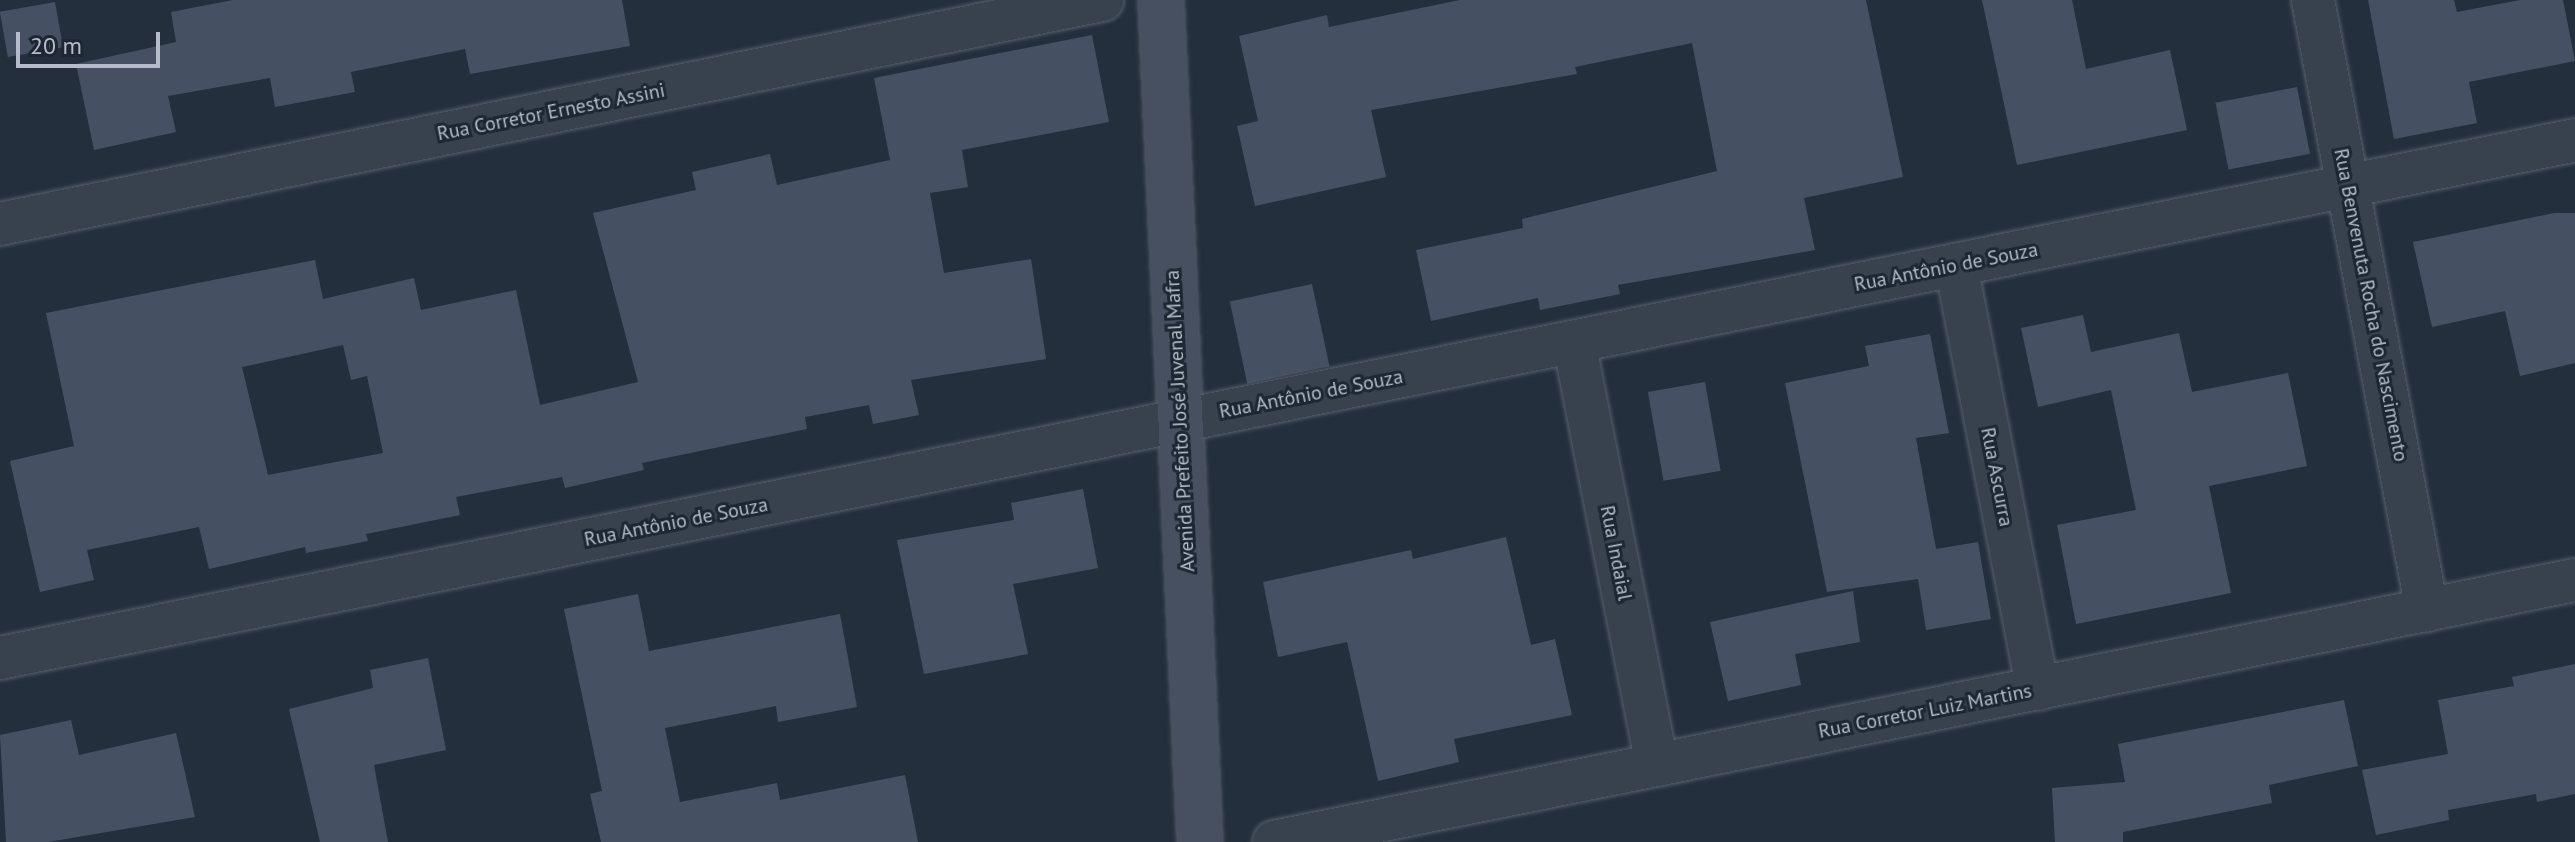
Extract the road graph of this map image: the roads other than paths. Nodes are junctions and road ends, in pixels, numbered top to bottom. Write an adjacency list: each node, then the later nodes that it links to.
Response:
1 (1102, 0): 6 (street, Rua Corretor Ernesto Assini)
2 (1161, 0): 9 (main road, Avenida Prefeito José Juvenal Mafra)
3 (2313, 0): 5 (street, Rua Benvenuta Rocha do Nascimento)
4 (2575, 140): 5 (street, Rua Antônio de Souza)
5 (2348, 186): 7 (street, Rua Antônio de Souza); 11 (street, Rua Benvenuta Rocha do Nascimento)
6 (0, 224)
7 (1956, 265): 8 (street, Rua Antônio de Souza); 13 (street, Rua Ascurra)
8 (1574, 342): 9 (street, Rua Antônio de Souza); 14 (street, Rua Indaial)
9 (1180, 421): 12 (street, Rua Antônio de Souza); 15 (main road, Avenida Prefeito José Juvenal Mafra)
10 (2575, 580): 11 (street, Rua Corretor Luiz Martins)
11 (2427, 610): 13 (street, Rua Corretor Luiz Martins)
12 (0, 658)
13 (2038, 689): 14 (street, Rua Corretor Luiz Martins)
14 (1657, 765): 16 (street, Rua Corretor Luiz Martins)
15 (1200, 842)
16 (1274, 842)

